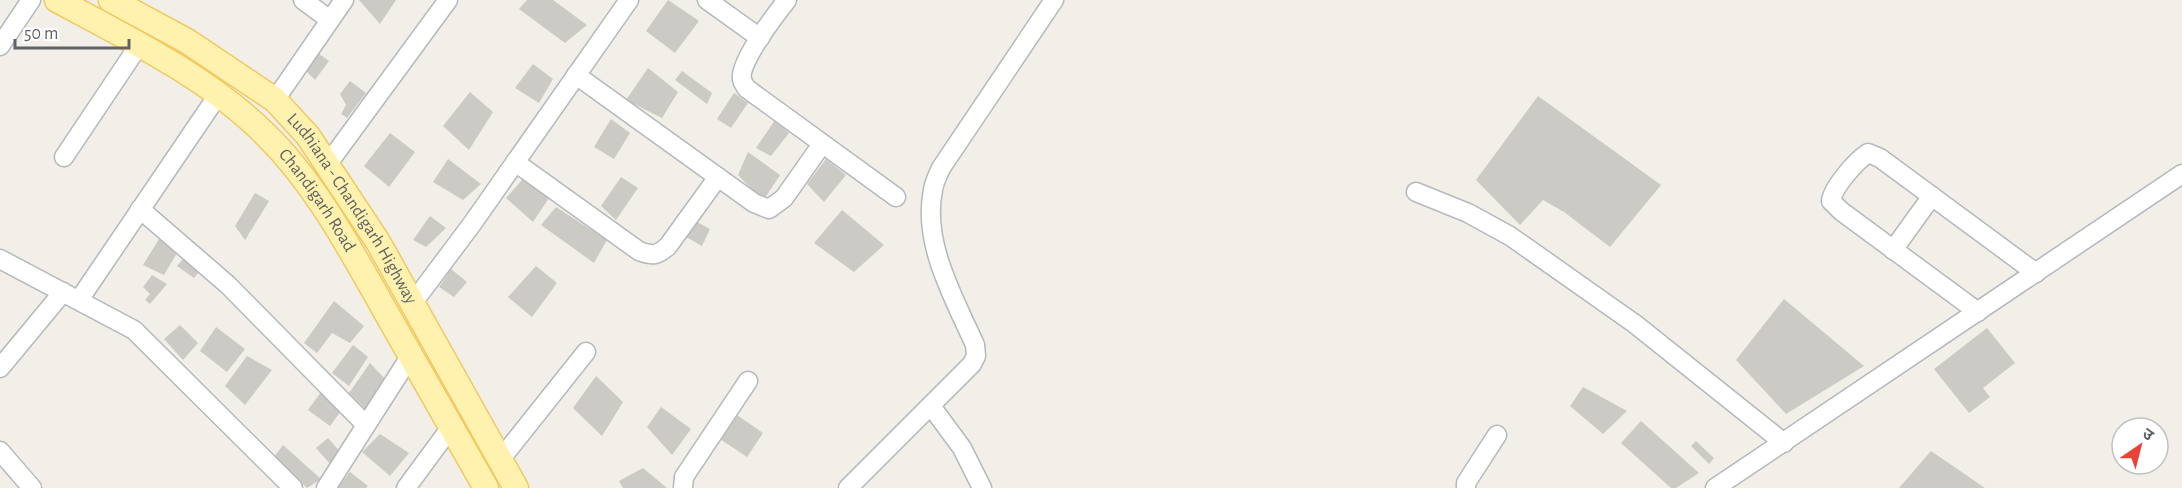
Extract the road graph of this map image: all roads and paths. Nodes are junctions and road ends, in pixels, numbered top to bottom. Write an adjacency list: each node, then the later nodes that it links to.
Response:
1 (31, 0): 14 (street)
2 (57, 0): 13 (main road, Chandigarh Road)
3 (111, 0): 17 (main road, Ludhiana - Chandigarh Highway)
4 (303, 0): 11 (street)
5 (344, 0): 11 (street)
6 (448, 0): 21 (street)
7 (629, 0): 15 (street)
8 (707, 0): 12 (street)
9 (787, 0): 12 (street)
10 (1054, 0): 39 (street)
11 (330, 20): 17 (street)
12 (760, 38): 18 (street)
13 (139, 45): 16 (main road, Chandigarh Road); 19 (street)
14 (0, 46)
15 (576, 75): 20 (street); 23 (street)
16 (218, 95): 27 (street); 36 (main road, Chandigarh Road)
17 (275, 100): 21 (main road, Ludhiana - Chandigarh Highway)
18 (822, 144): 23 (street); 26 (street)
19 (64, 157)
20 (515, 162): 23 (street); 33 (street)
21 (327, 165): 33 (main road, Ludhiana - Chandigarh Highway)
22 (2182, 174): 30 (street)
23 (718, 177)
24 (1416, 192): 43 (street)
25 (1932, 196): 28 (street); 28 (street); 30 (street)
26 (896, 197)
27 (140, 209): 32 (street); 40 (street)
28 (1893, 250): 34 (street)
29 (0, 259): 31 (street)
30 (2036, 273): 34 (street)
31 (63, 292): 32 (street); 37 (street)
32 (79, 300): 47 (street)
33 (412, 304): 45 (main road, Ludhiana - Chandigarh Highway)
34 (1978, 312): 43 (street)
35 (586, 351): 45 (street)
36 (411, 355): 40 (street); 41 (main road, Chandigarh Road)
37 (0, 368)
38 (748, 381): 52 (street)
39 (931, 406): 53 (street); 54 (street)
40 (366, 425): 48 (street)
41 (451, 426): 49 (street); 50 (main road, Chandigarh Road)
42 (1497, 435): 55 (street)
43 (1784, 443): 56 (street)
44 (0, 451): 46 (street)
45 (500, 460): 51 (main road, Ludhiana - Chandigarh Highway)
46 (32, 488)
47 (293, 488)
48 (326, 488)
49 (406, 488)
50 (486, 488)
51 (516, 488)
52 (683, 488)
53 (848, 488)
54 (982, 488)
55 (1466, 488)
56 (1715, 488)

